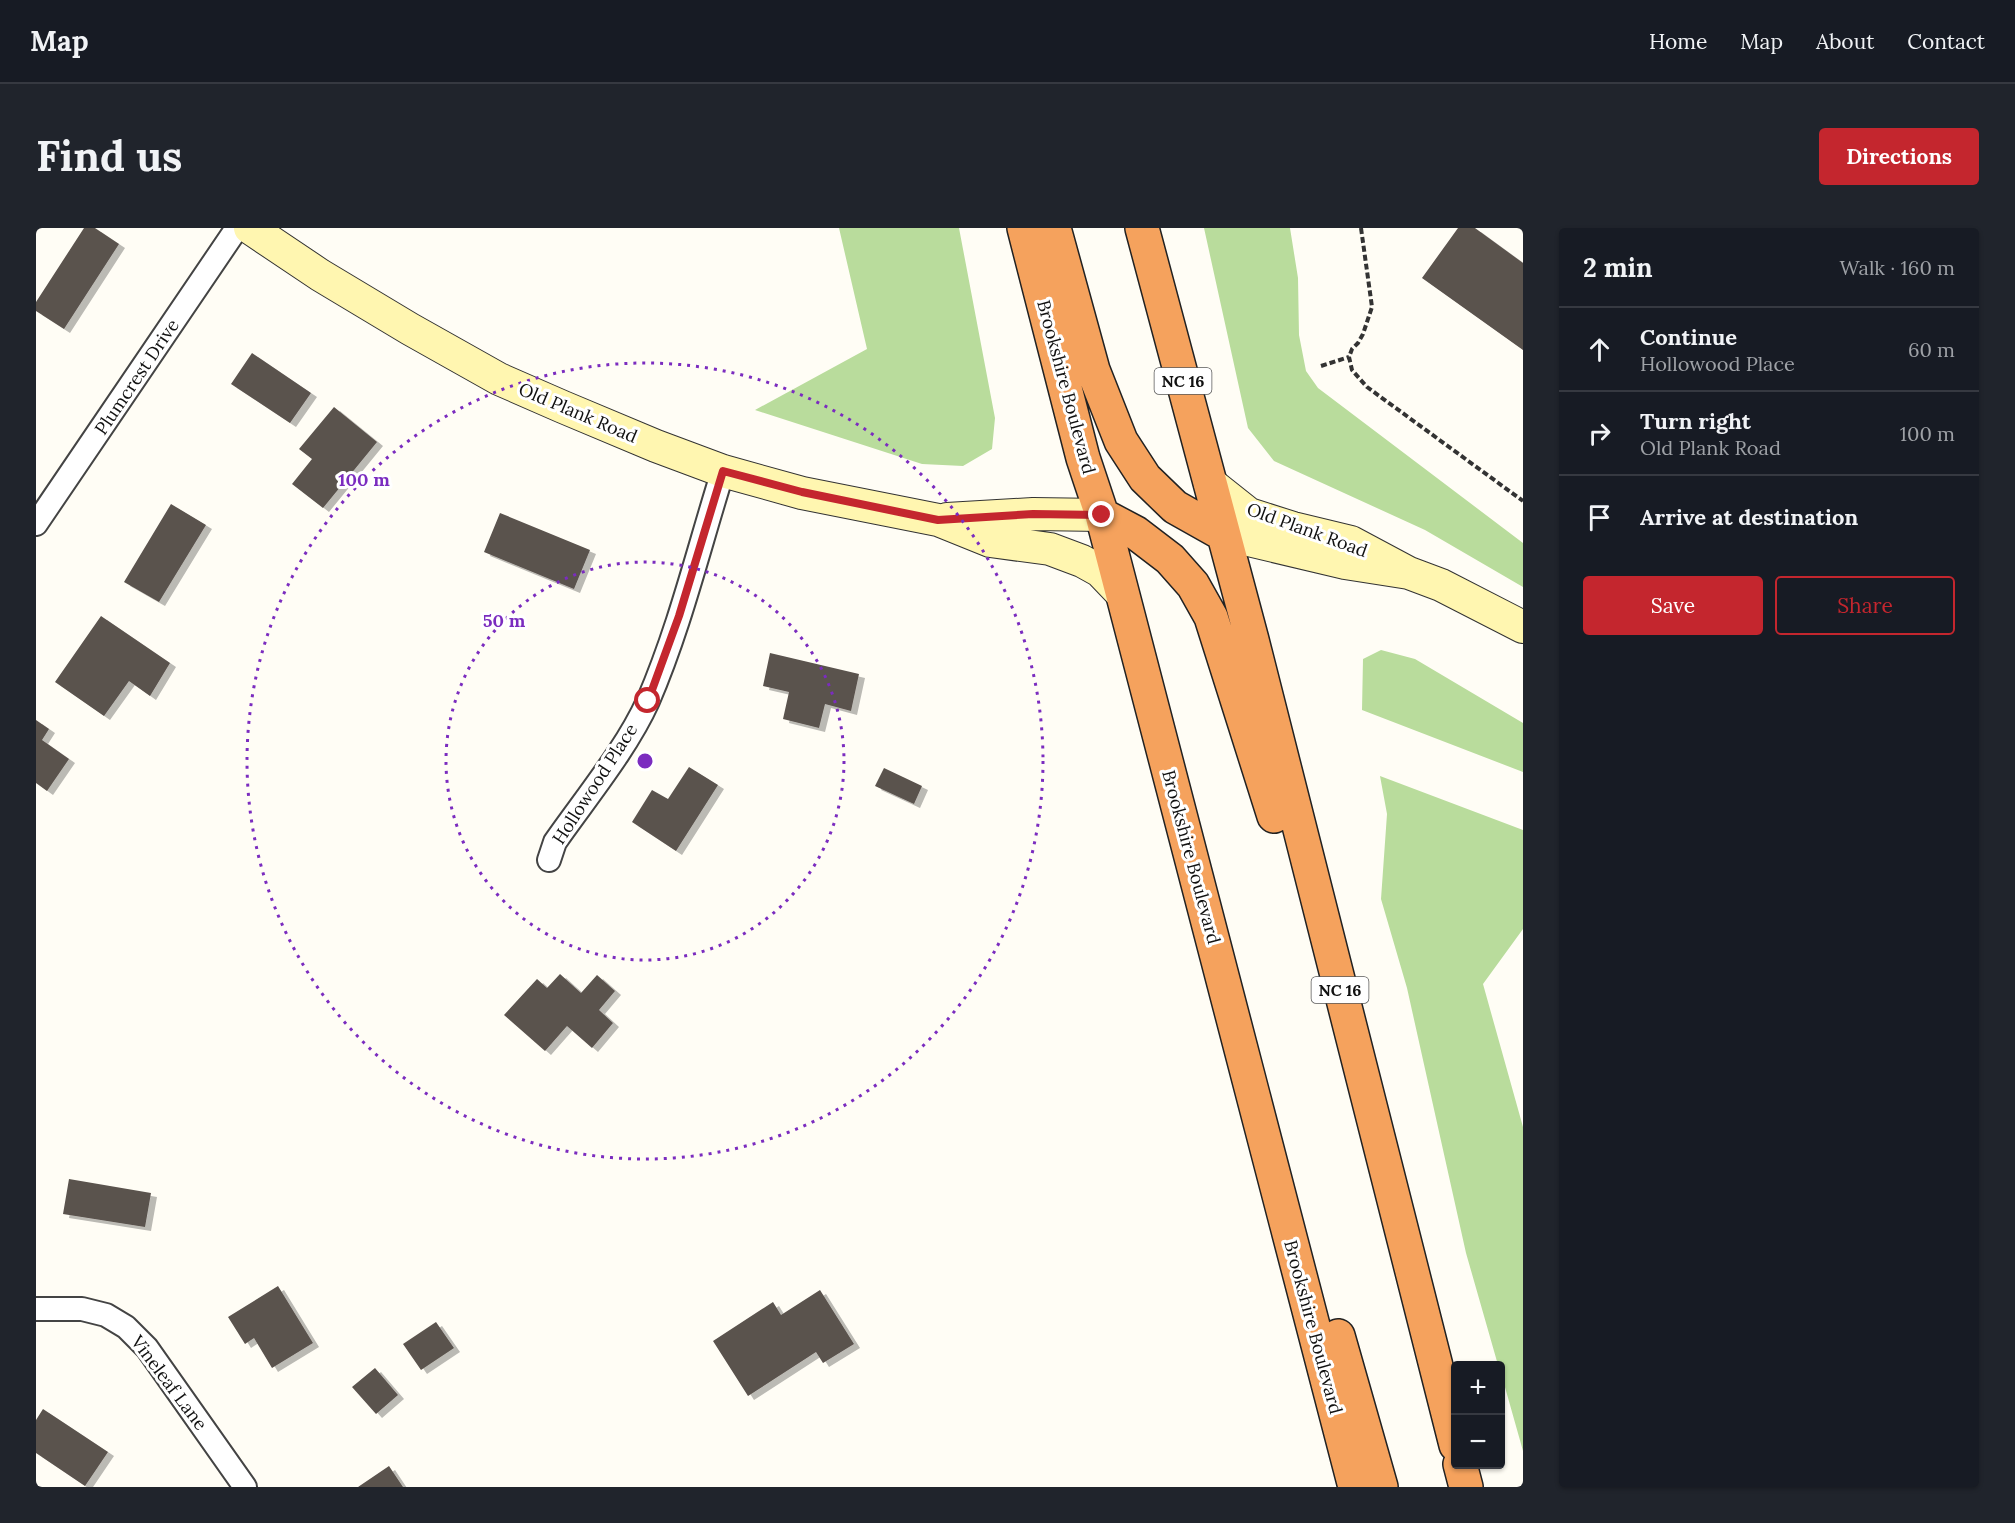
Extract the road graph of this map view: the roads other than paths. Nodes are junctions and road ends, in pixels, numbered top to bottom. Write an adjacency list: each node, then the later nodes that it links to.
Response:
1 (237, 228): 10 (street, Plumcrest Drive)
2 (250, 228): 6 (street, Old Plank Road)
3 (1024, 228): 8 (highway, Brookshire Boulevard)
4 (1054, 228): 11 (highway)
5 (1142, 228): 7 (highway, NC 16)
6 (723, 471): 9 (street, Old Plank Road); 15 (street, Hollowood Place)
7 (1210, 483): 11 (highway, NC 16); 12 (street, Old Plank Road)
8 (1102, 515): 9 (street, Old Plank Road); 13 (highway, Brookshire Boulevard); 16 (highway)
9 (938, 520): 13 (street, Old Plank Road)
10 (36, 525)
11 (1223, 534): 12 (street, Old Plank Road); 16 (highway, NC 16)
12 (1408, 573): 14 (street, Old Plank Road)
13 (1122, 594): 17 (highway, Brookshire Boulevard)
14 (1523, 627)
15 (549, 860)
16 (1336, 974): 19 (highway, NC 16)
17 (1303, 1289): 22 (highway, Brookshire Boulevard); 23 (highway)
18 (36, 1309): 21 (street, Vineleaf Lane)
19 (1451, 1429)
20 (1461, 1469): 24 (highway)
21 (245, 1487)
22 (1354, 1487)
23 (1381, 1487)
24 (1466, 1487)

